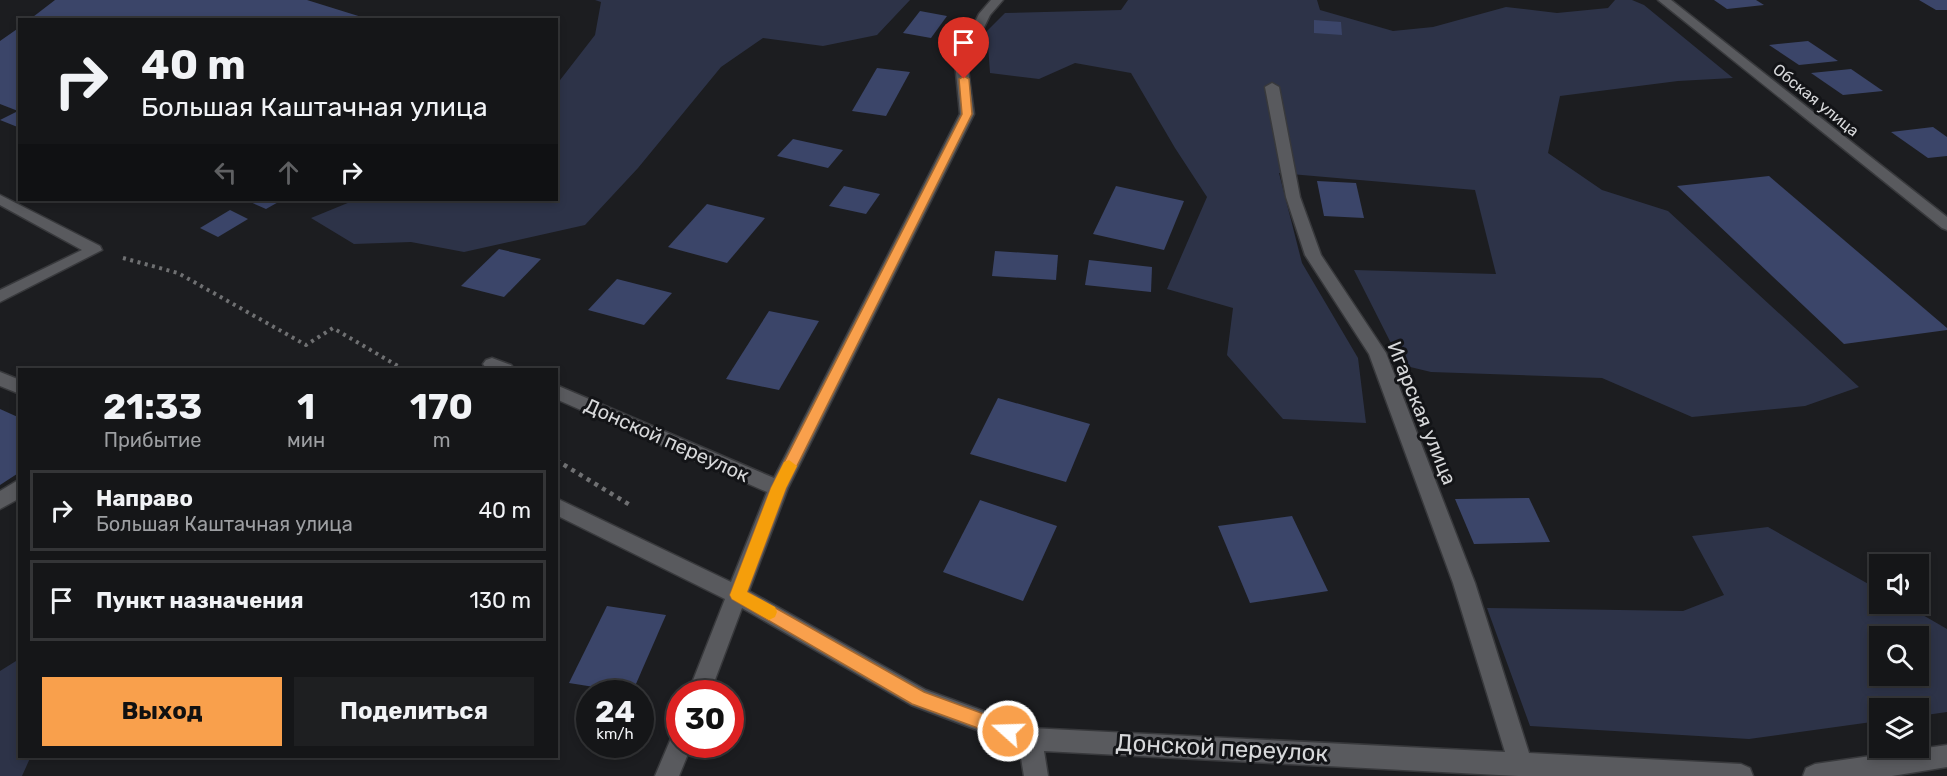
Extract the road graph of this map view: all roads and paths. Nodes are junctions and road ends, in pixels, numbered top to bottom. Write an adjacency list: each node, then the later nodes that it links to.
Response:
1 (997, 0): 13 (street)
2 (1664, 0): 5 (street, Обская улица)
3 (1272, 87): 21 (street, Игарская улица)
4 (0, 199): 6 (street)
5 (1947, 225)
6 (94, 250): 7 (street); 8 (path)
7 (0, 297)
8 (401, 368)
9 (0, 378): 10 (street)
10 (18, 387)
11 (558, 393): 13 (street, Донской переулок)
12 (18, 488): 14 (street)
13 (778, 488): 16 (street)
14 (0, 501)
15 (558, 507): 16 (street, Донской переулок)
16 (738, 595): 17 (street); 18 (street, Донской переулок)
17 (704, 680)
18 (1030, 739): 21 (street, Донской переулок); 23 (street)
19 (1947, 756): 25 (street)
20 (674, 758): 22 (street)
21 (1520, 763): 24 (street, Донской переулок)
22 (667, 776)
23 (1036, 776)
24 (1741, 776)
25 (1815, 776)

